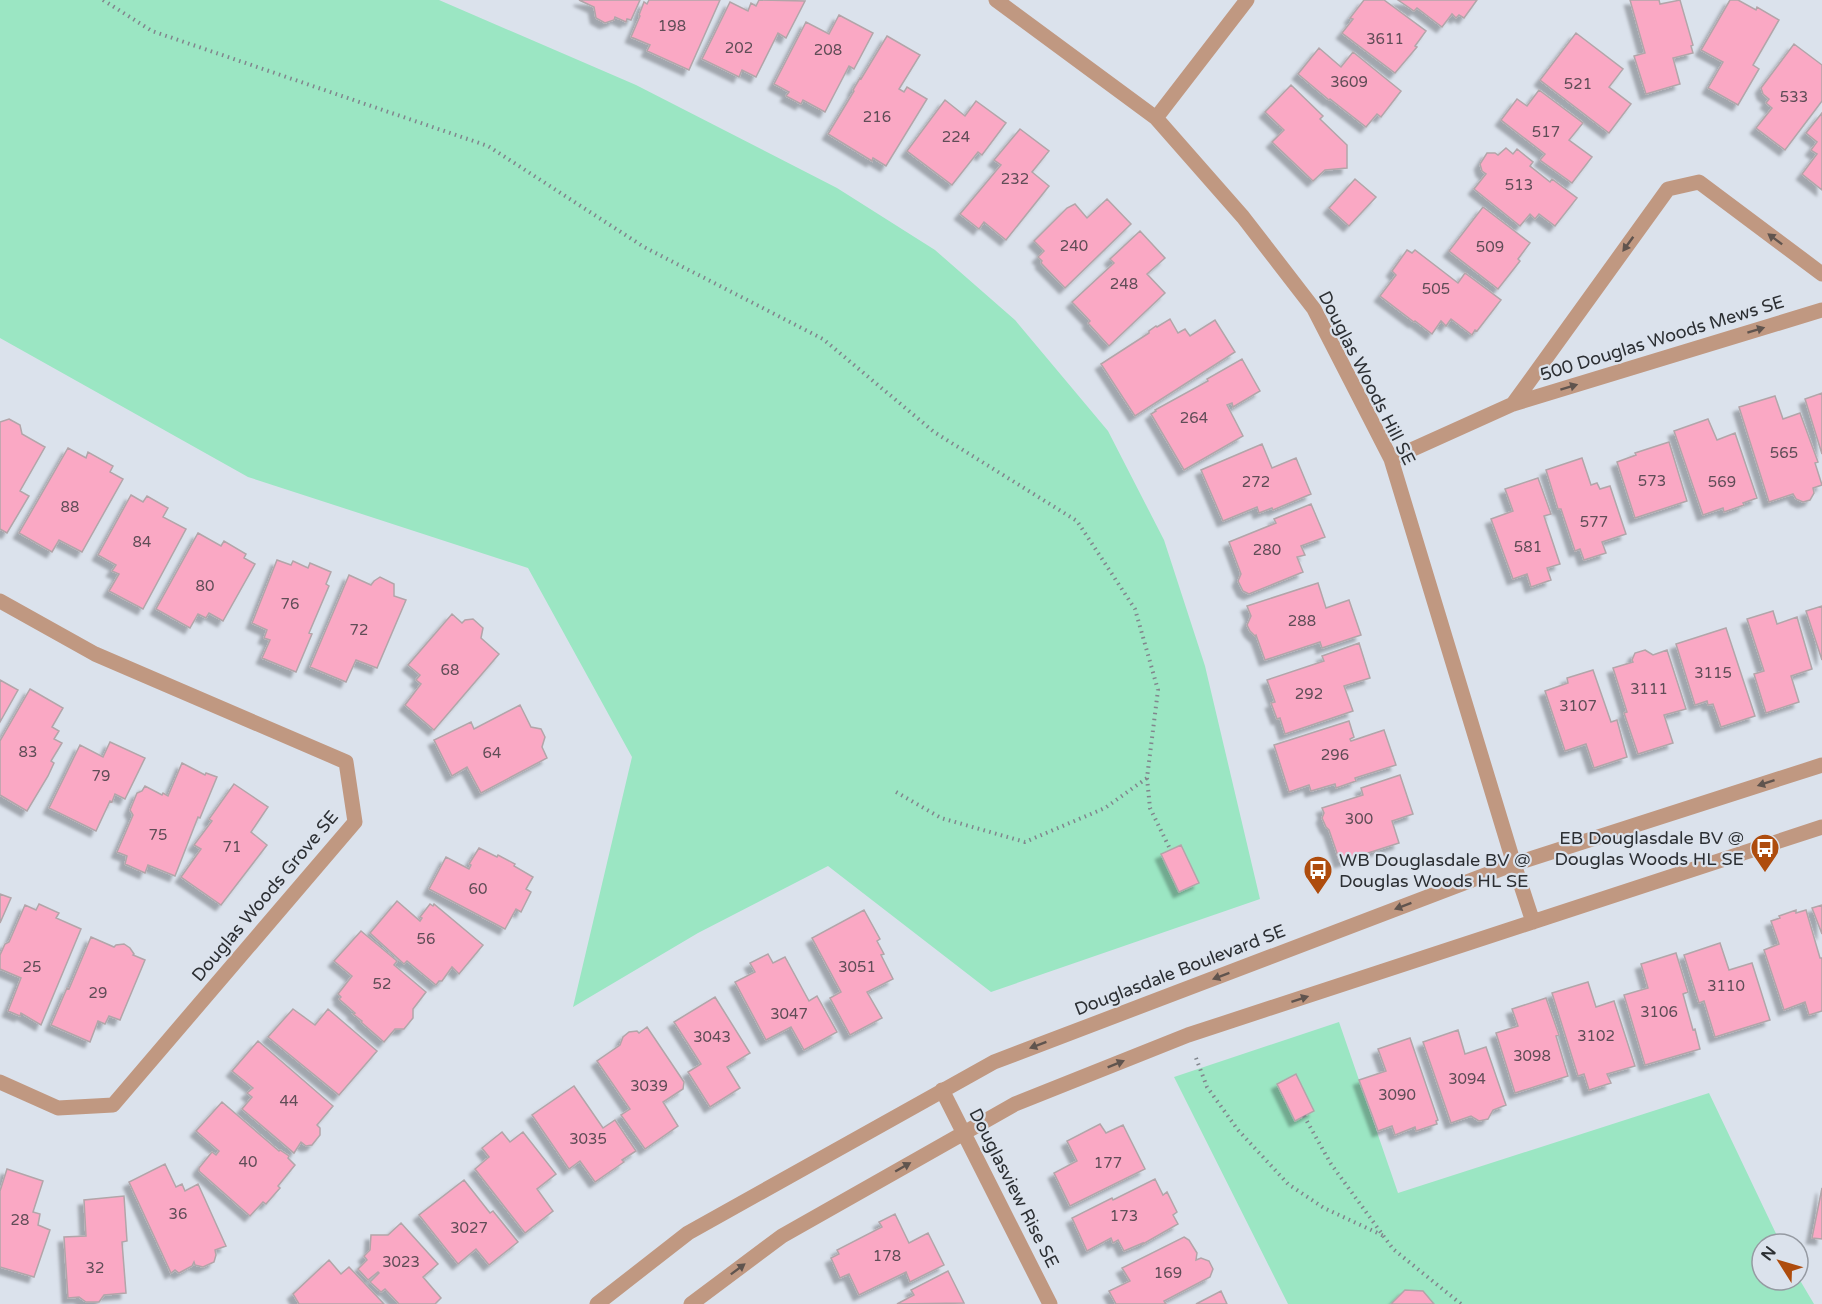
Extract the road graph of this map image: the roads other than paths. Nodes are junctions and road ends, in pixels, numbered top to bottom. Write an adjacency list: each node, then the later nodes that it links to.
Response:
1 (996, 0): 3 (street, Douglas Woods Hill SE)
2 (1247, 0): 3 (street)
3 (1156, 118): 7 (street, Douglas Woods Hill SE)
4 (1822, 274): 6 (street, 500 Douglas Woods Mews SE, one-way to 6)
5 (1822, 310): 6 (street, 500 Douglas Woods Mews SE, one-way to 5)
6 (1513, 404): 7 (street, 500 Douglas Woods Mews SE)
7 (1390, 459): 11 (street, Douglas Woods Hill SE)
8 (0, 601): 13 (street, Douglas Woods Grove SE)
9 (1822, 765): 11 (street, Douglasdale Boulevard SE, one-way to 11)
10 (1822, 827): 12 (street)
11 (1514, 864): 12 (street, Douglas Woods Hill SE); 14 (street, Douglasdale Boulevard SE, one-way to 14)
12 (1533, 922): 15 (street, one-way to 12)
13 (0, 1082)
14 (942, 1090): 15 (street, Douglasview Rise SE); 16 (street, Douglasdale Boulevard SE)
15 (964, 1132): 17 (street, one-way to 15); 18 (street, Douglasview Rise SE)
16 (597, 1304)
17 (691, 1304)
18 (1050, 1304)

